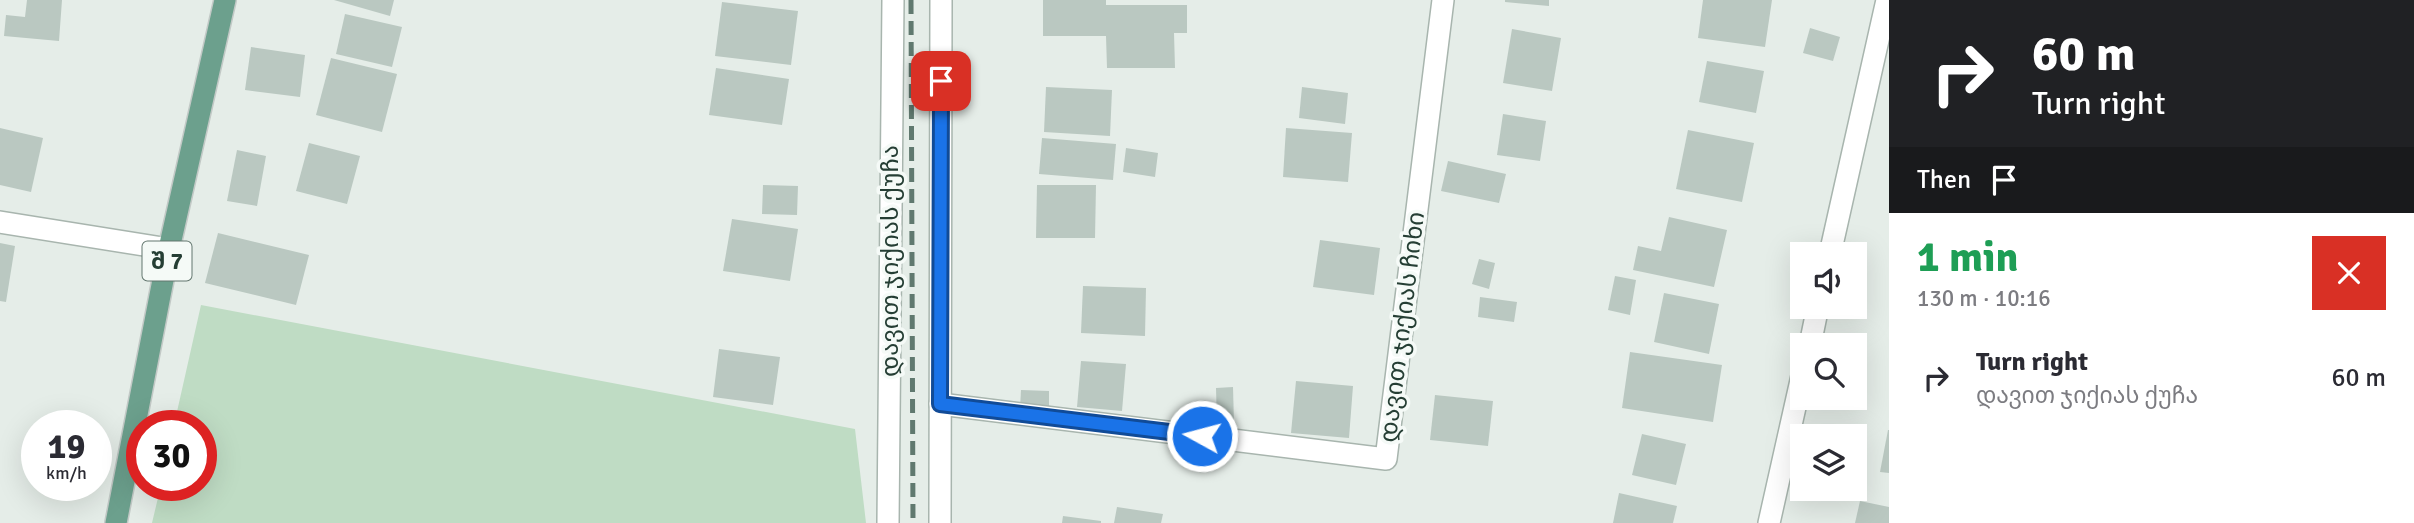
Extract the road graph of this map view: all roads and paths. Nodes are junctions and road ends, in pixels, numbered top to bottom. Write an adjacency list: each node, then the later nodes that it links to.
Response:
1 (225, 0): 8 (main road, შ 7)
2 (892, 0): 12 (street, დავით ჯიქიას ქუჩა)
3 (941, 0): 9 (street, დავით ჯიქიას ქუჩა)
4 (1443, 0): 9 (street, დავით ჯიქიას ჩიხი)
5 (1887, 0): 7 (street)
6 (0, 222): 8 (street)
7 (1833, 242)
8 (169, 249): 11 (main road, შ 7)
9 (940, 404): 13 (street, დავით ჯიქიას ქუჩა)
10 (1794, 410): 14 (street)
11 (116, 523)
12 (888, 523)
13 (940, 523)
14 (1769, 523)

